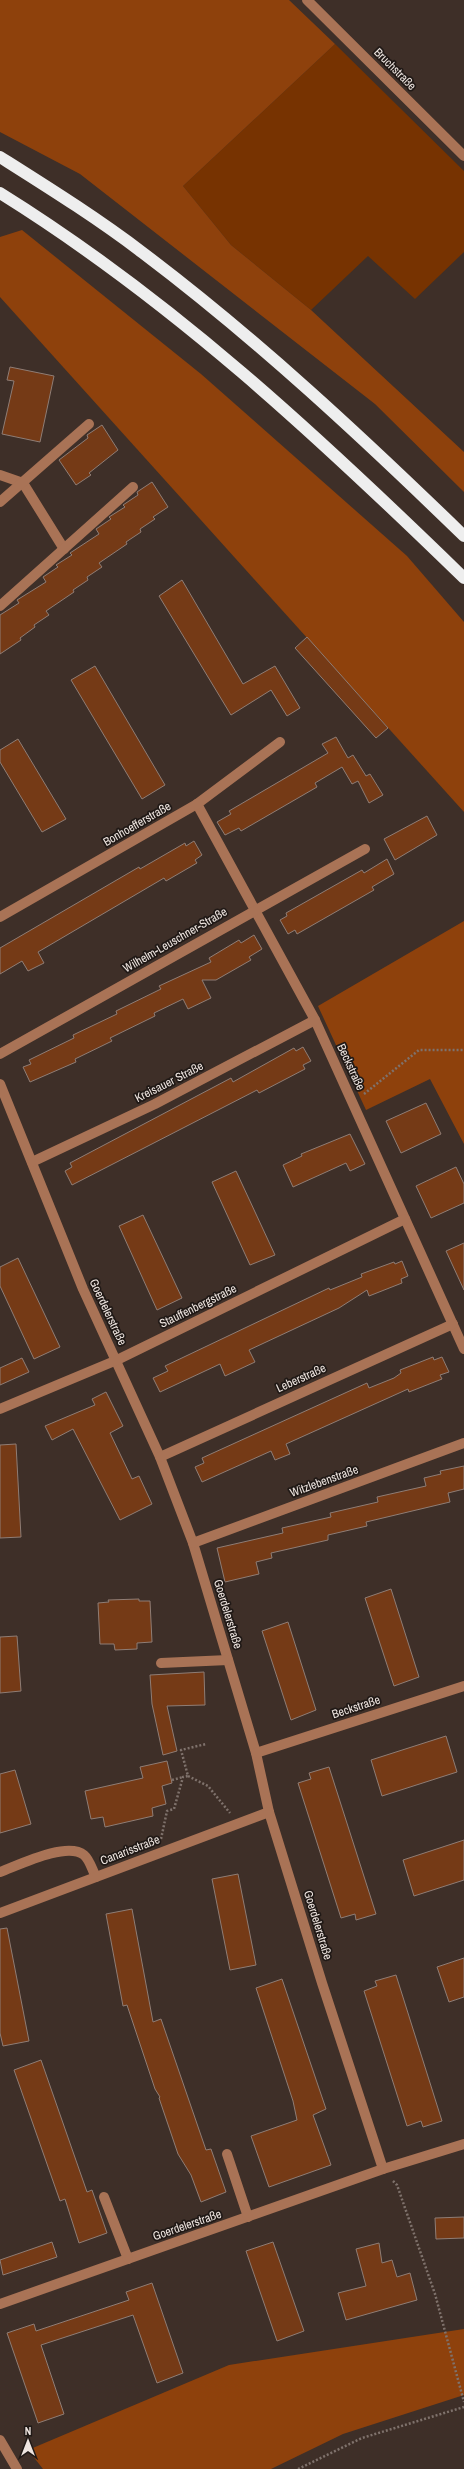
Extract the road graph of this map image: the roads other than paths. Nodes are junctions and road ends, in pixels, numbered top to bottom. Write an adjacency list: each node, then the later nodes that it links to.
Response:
1 (307, 0): 2 (street, Bruchstraße)
2 (464, 156)
3 (0, 157): 10 (highway)
4 (0, 193): 12 (highway)
5 (89, 424): 7 (street)
6 (0, 476): 7 (street)
7 (23, 483): 9 (street); 11 (street)
8 (133, 488): 11 (street)
9 (0, 502)
10 (464, 536)
11 (64, 549): 13 (street)
12 (464, 578)
13 (0, 606)
14 (280, 742): 15 (street, Bonhoefferstraße)
15 (197, 804): 17 (street, Beckstraße); 18 (street, Bonhoefferstraße)
16 (365, 849): 17 (street, Wilhelm-Leuschner-Straße)
17 (254, 910): 19 (street, Beckstraße); 20 (street, Wilhelm-Leuschner-Straße)
18 (0, 917)
19 (315, 1020): 22 (street, Kreisauer Straße); 23 (street, Beckstraße)
20 (0, 1054)
21 (0, 1084): 22 (street, Goerdelerstraße)
22 (32, 1162): 26 (street, Goerdelerstraße)
23 (405, 1219): 24 (street, Beckstraße); 26 (street, Stauffenbergstraße)
24 (453, 1324): 25 (street, Beckstraße); 29 (street, Leberstraße)
25 (464, 1349)
26 (117, 1360): 27 (street, Stauffenbergstraße); 29 (street, Goerdelerstraße)
27 (0, 1410)
28 (464, 1443): 30 (street, Witzlebenstraße)
29 (160, 1456): 30 (street, Goerdelerstraße)
30 (193, 1543): 31 (street, Goerdelerstraße)
31 (228, 1660): 32 (street); 34 (street, Goerdelerstraße)
32 (161, 1663)
33 (464, 1686): 34 (street, Beckstraße)
34 (256, 1754): 35 (street, Goerdelerstraße)
35 (270, 1812): 37 (street, Canarisstraße); 41 (street, Goerdelerstraße)
36 (0, 1872): 37 (street)
37 (96, 1877): 38 (street, Canarisstraße)
38 (0, 1913)
39 (464, 2144): 41 (street, Goerdelerstraße)
40 (227, 2154): 43 (street)
41 (383, 2169): 43 (street, Goerdelerstraße)
42 (104, 2197): 44 (street)
43 (248, 2217): 44 (street, Goerdelerstraße)
44 (128, 2259): 45 (street, Goerdelerstraße)
45 (0, 2304)
46 (0, 2440): 47 (street)
47 (16, 2469)

